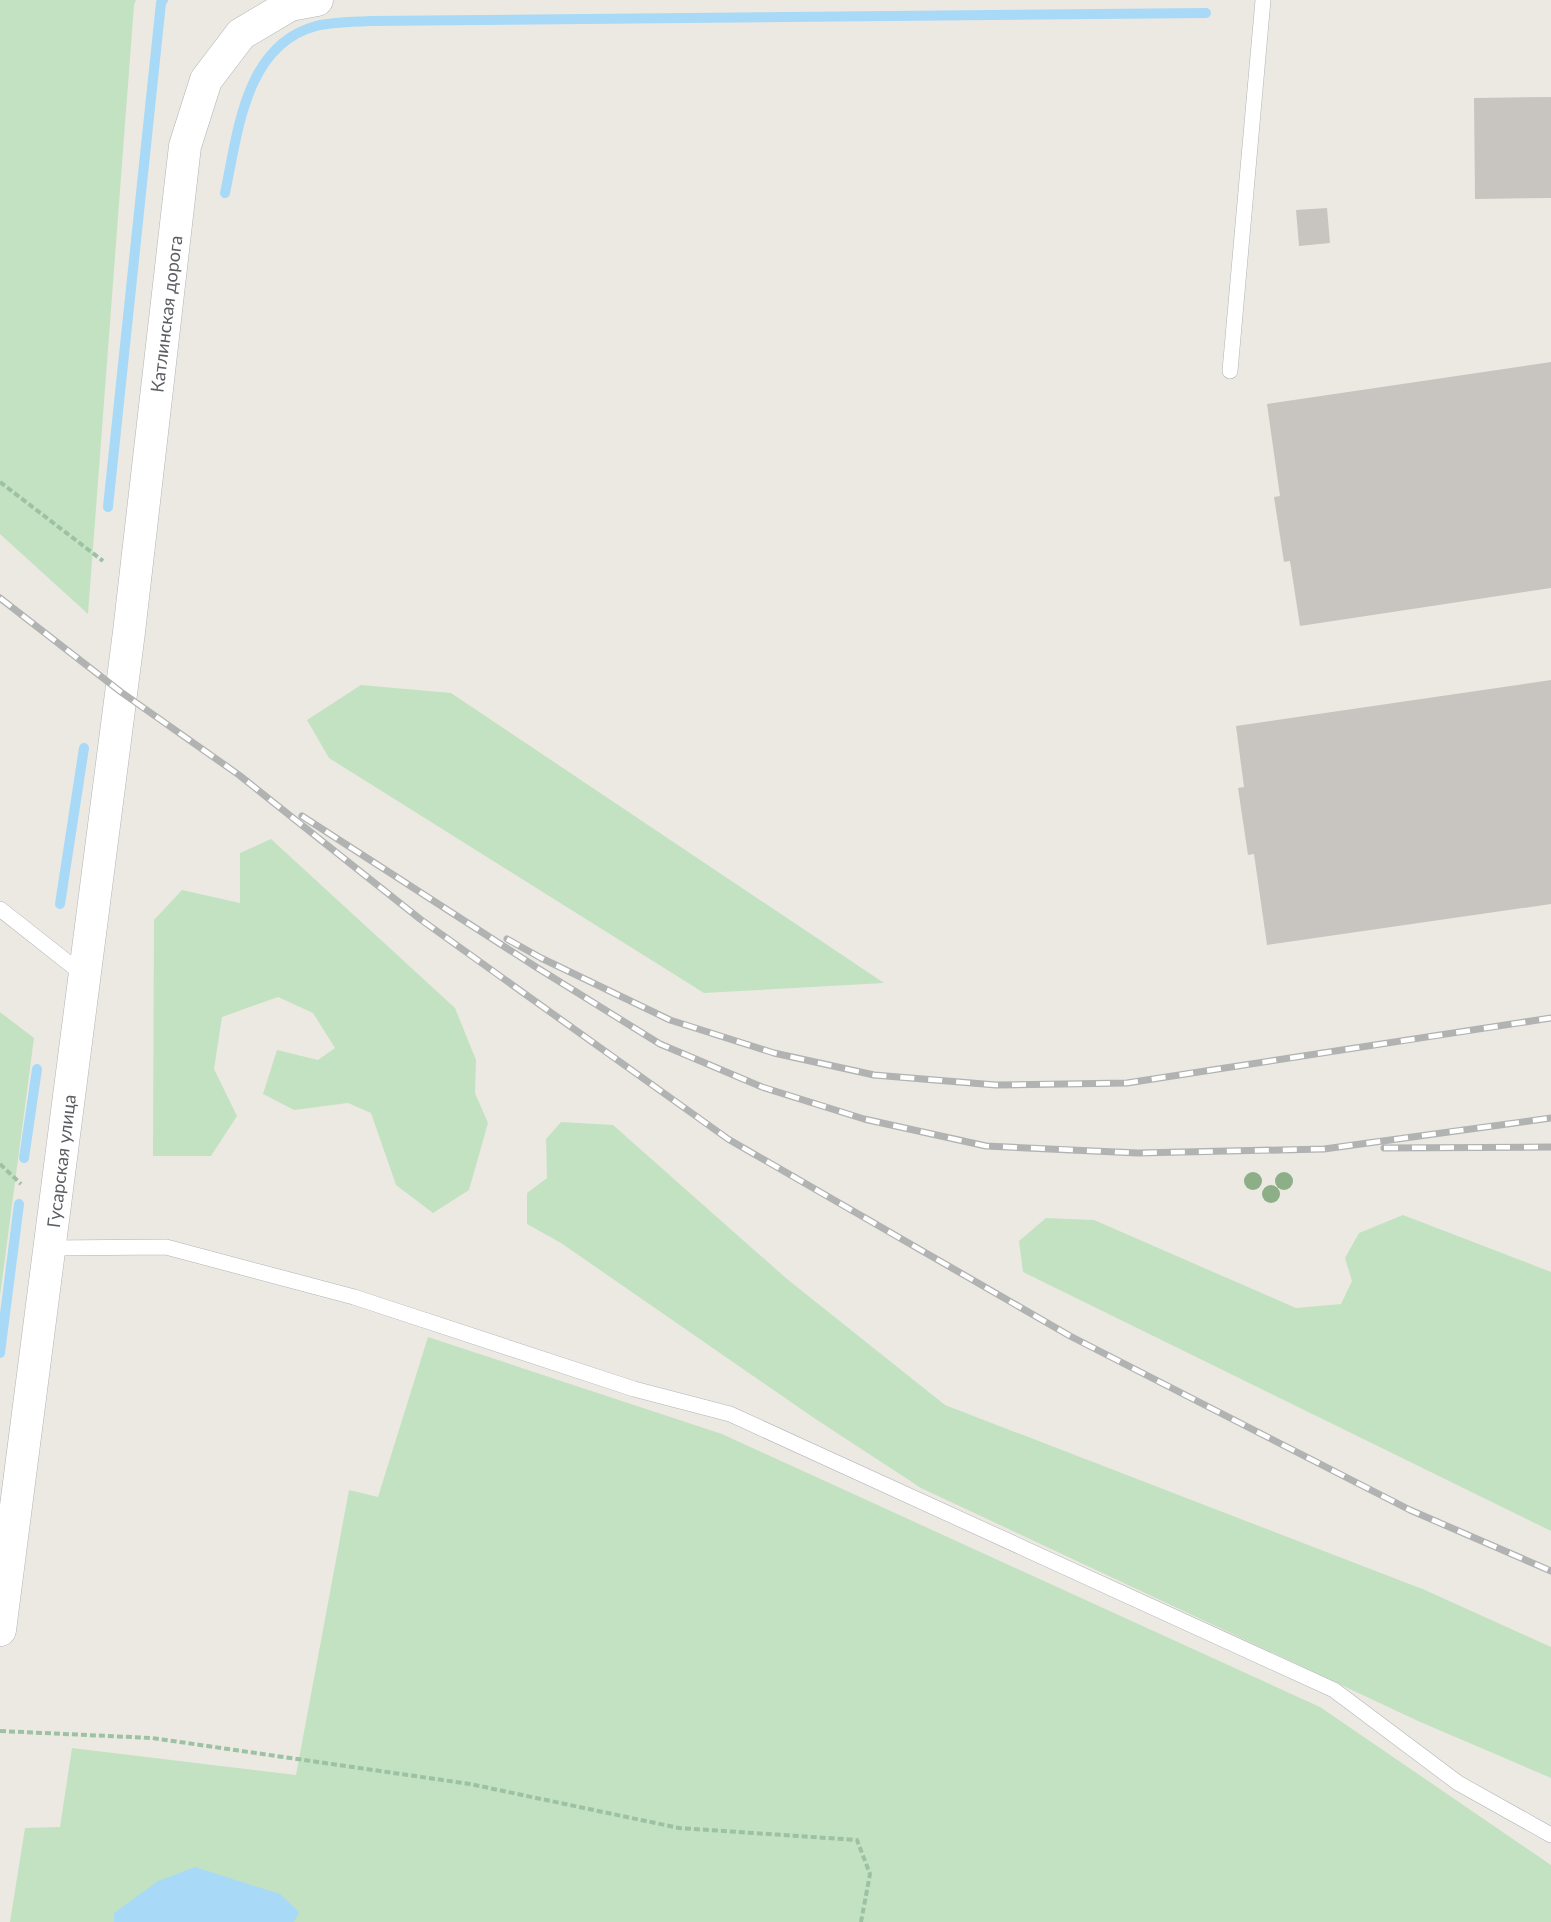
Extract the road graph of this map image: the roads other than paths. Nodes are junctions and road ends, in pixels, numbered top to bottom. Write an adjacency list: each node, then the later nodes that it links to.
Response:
1 (317, 0): 4 (street, Катлинская дорога)
2 (1263, 0): 3 (lane)
3 (1230, 371)
4 (121, 692): 6 (street, Гусарская улица)
5 (0, 909): 6 (lane)
6 (85, 976): 7 (street, Гусарская улица)
7 (50, 1248): 8 (street, Гусарская улица); 9 (lane)
8 (0, 1630)
9 (1551, 1835)

